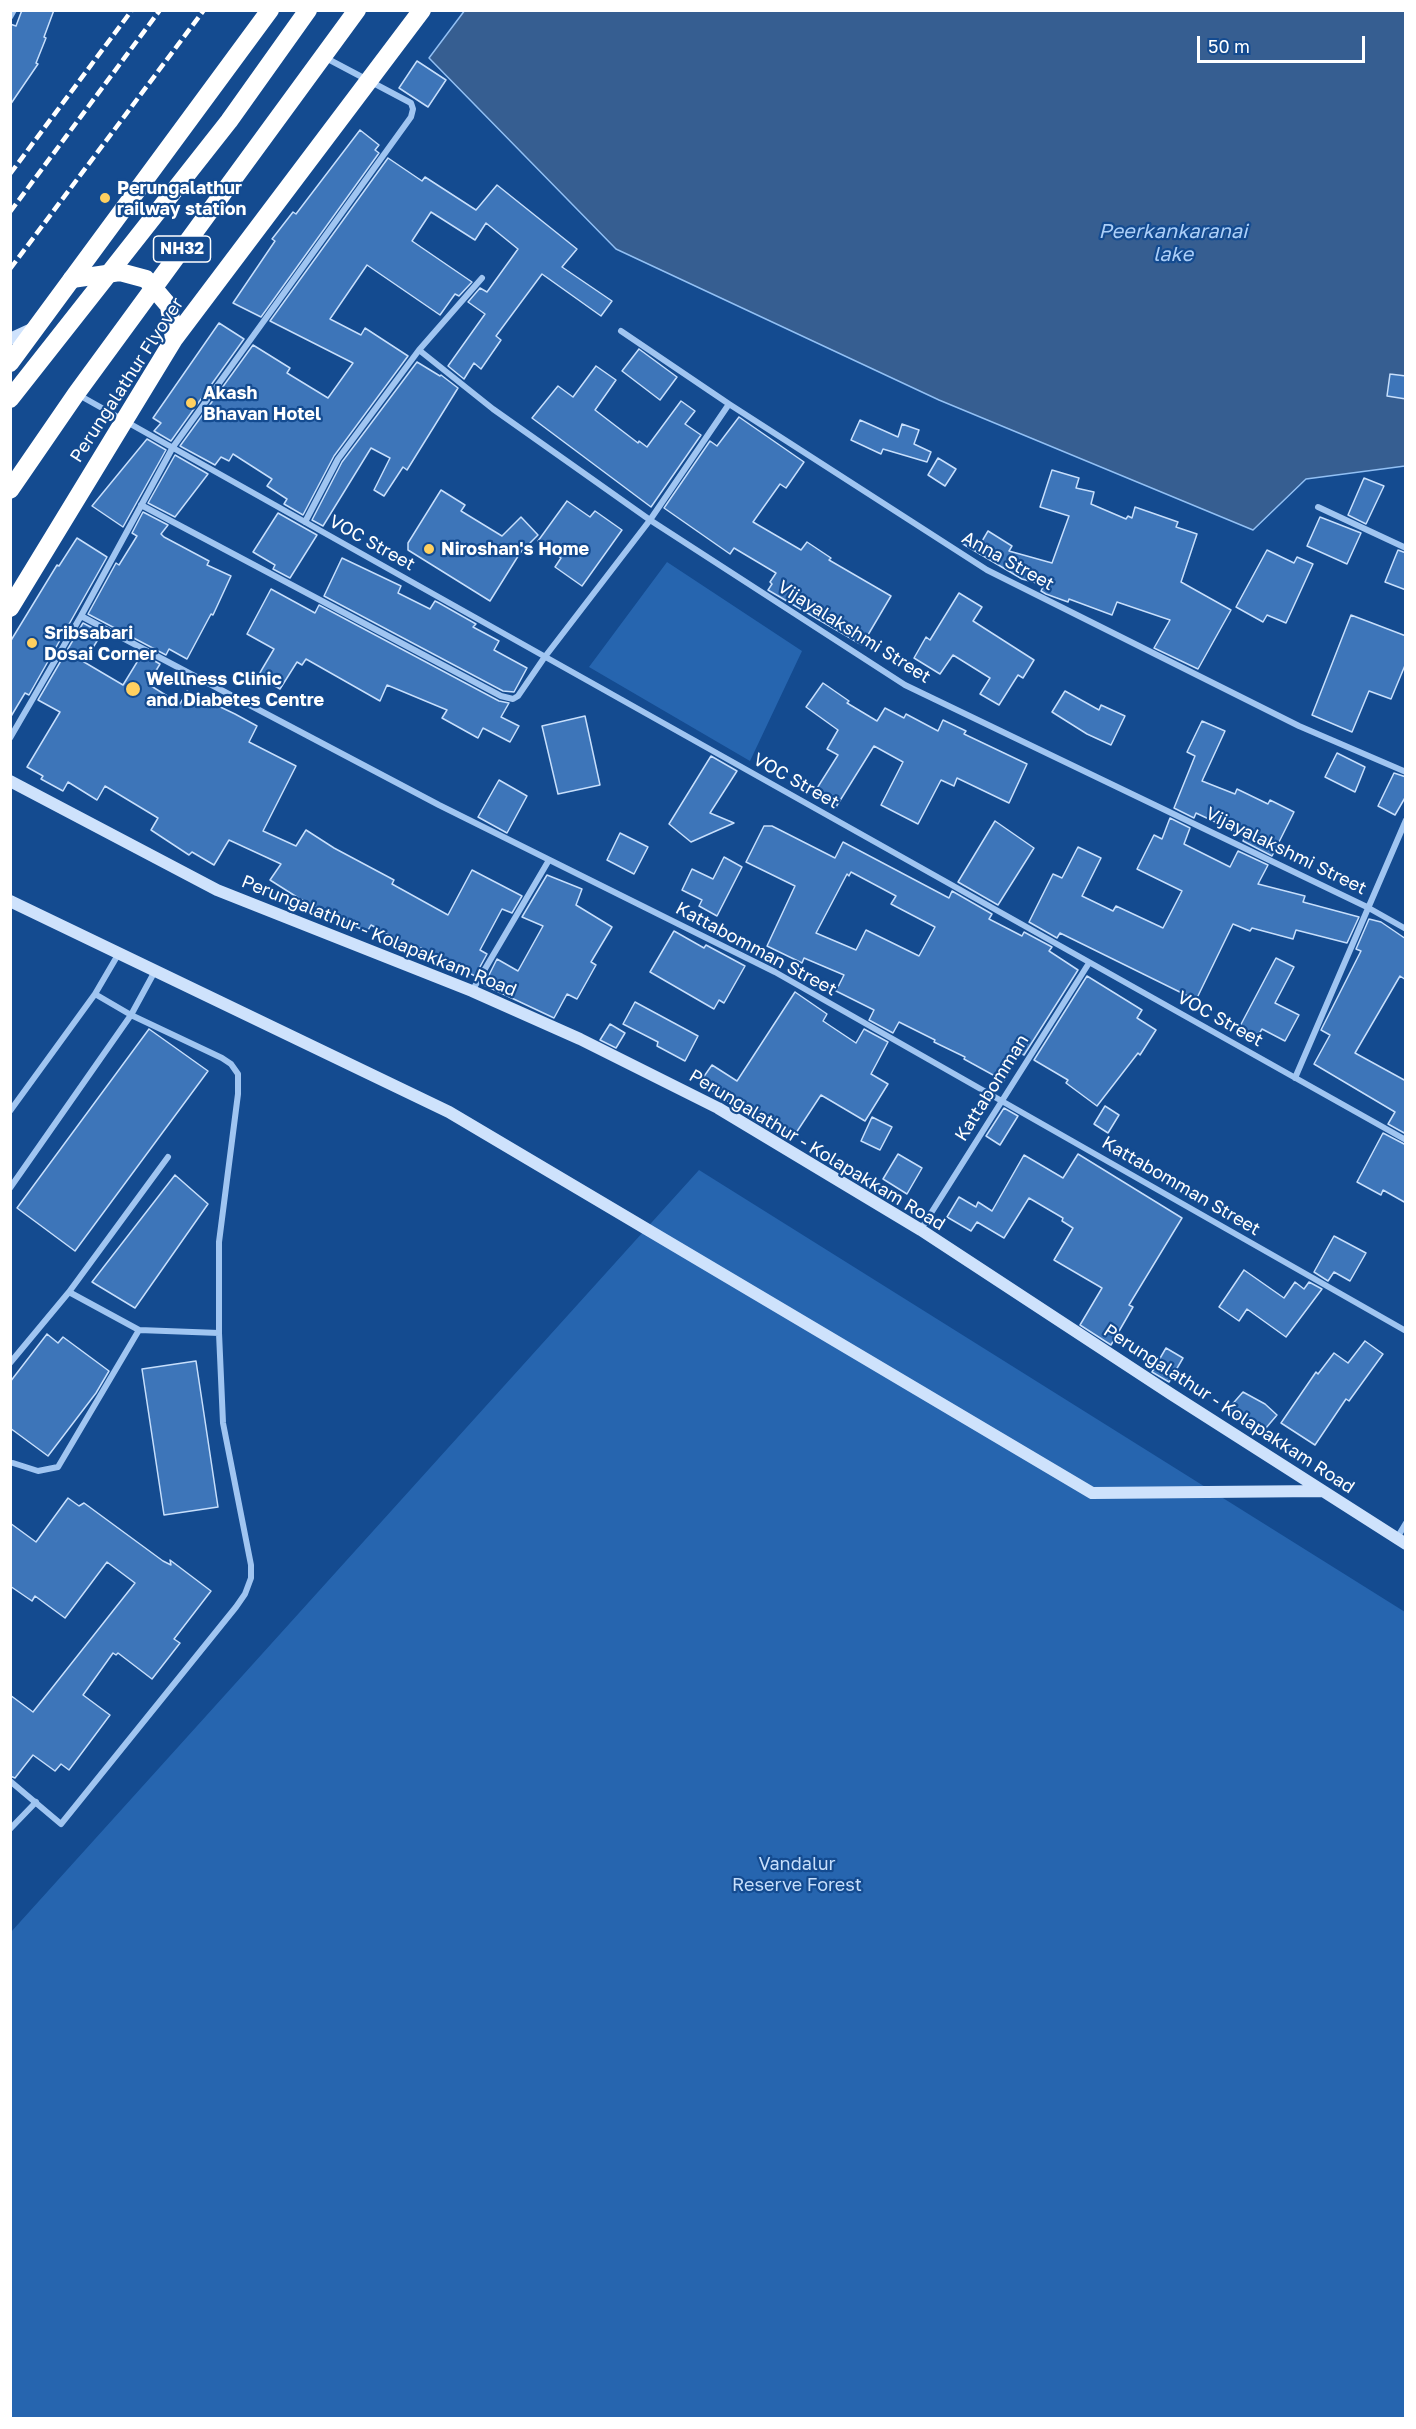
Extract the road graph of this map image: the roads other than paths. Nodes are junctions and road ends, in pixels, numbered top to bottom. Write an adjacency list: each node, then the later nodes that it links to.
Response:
1 (14, 10): 6 (street)
2 (270, 10): 9 (highway)
3 (308, 10): 17 (highway, NH32)
4 (357, 10): 7 (highway, NH32)
5 (422, 10): 13 (highway, Perungalathur Flyover, bridge)
6 (10, 17)
7 (322, 56): 16 (highway, NH32); 19 (street)
8 (482, 278): 14 (street)
9 (72, 279): 10 (highway); 13 (highway, bridge)
10 (38, 325): 12 (main road); 15 (highway)
11 (621, 331): 18 (street, Anna Street)
12 (10, 339)
13 (174, 339): 26 (highway, Perungalathur Flyover, bridge)
14 (418, 350): 23 (street, Vijayalakshmi Street); 24 (street)
15 (10, 363)
16 (76, 394): 19 (street, VOC Street); 20 (highway, NH32)
17 (10, 399)
18 (729, 404): 23 (street); 30 (street, Anna Street)
19 (173, 447): 21 (street); 24 (street, VOC Street)
20 (10, 490)
21 (141, 505): 27 (street); 28 (street)
22 (1318, 507): 25 (street)
23 (650, 520): 28 (street); 35 (street, Vijayalakshmi Street)
24 (305, 522): 28 (street, VOC Street)
25 (1406, 548)
26 (10, 608)
27 (81, 616): 29 (street); 33 (street, Kattabomman Street)
28 (544, 658): 38 (street, VOC Street)
29 (10, 738)
30 (1406, 772)
31 (10, 781): 40 (main road, Perungalathur - Kolapakkam Road)
32 (1406, 820): 35 (street)
33 (549, 860): 40 (street); 44 (street, Kattabomman Street)
34 (10, 901): 37 (main road)
35 (1367, 907): 36 (street, Vijayalakshmi Street); 43 (street)
36 (1406, 929)
37 (119, 953): 39 (main road); 41 (street)
38 (1089, 963): 43 (street, VOC Street); 44 (street, Kattabomman)
39 (155, 970): 42 (street); 56 (main road)
40 (472, 991): 49 (main road, Perungalathur - Kolapakkam Road)
41 (95, 994): 42 (street); 45 (street)
42 (131, 1015): 48 (street); 53 (street)
43 (1294, 1078): 46 (street, VOC Street)
44 (1002, 1101): 49 (street, Kattabomman); 52 (street, Kattabomman Street)
45 (10, 1111)
46 (1406, 1140)
47 (168, 1157): 50 (street)
48 (10, 1188)
49 (921, 1230): 56 (main road, Perungalathur - Kolapakkam Road)
50 (69, 1292): 51 (street); 54 (street)
51 (139, 1330): 53 (street); 55 (street)
52 (1406, 1331)
53 (219, 1333): 60 (street)
54 (10, 1363)
55 (13, 1463)
56 (1323, 1491): 58 (main road, Perungalathur - Kolapakkam Road)
57 (1406, 1523): 58 (street)
58 (1401, 1541)
59 (10, 1781): 60 (street)
60 (36, 1802): 61 (street)
61 (10, 1829)

